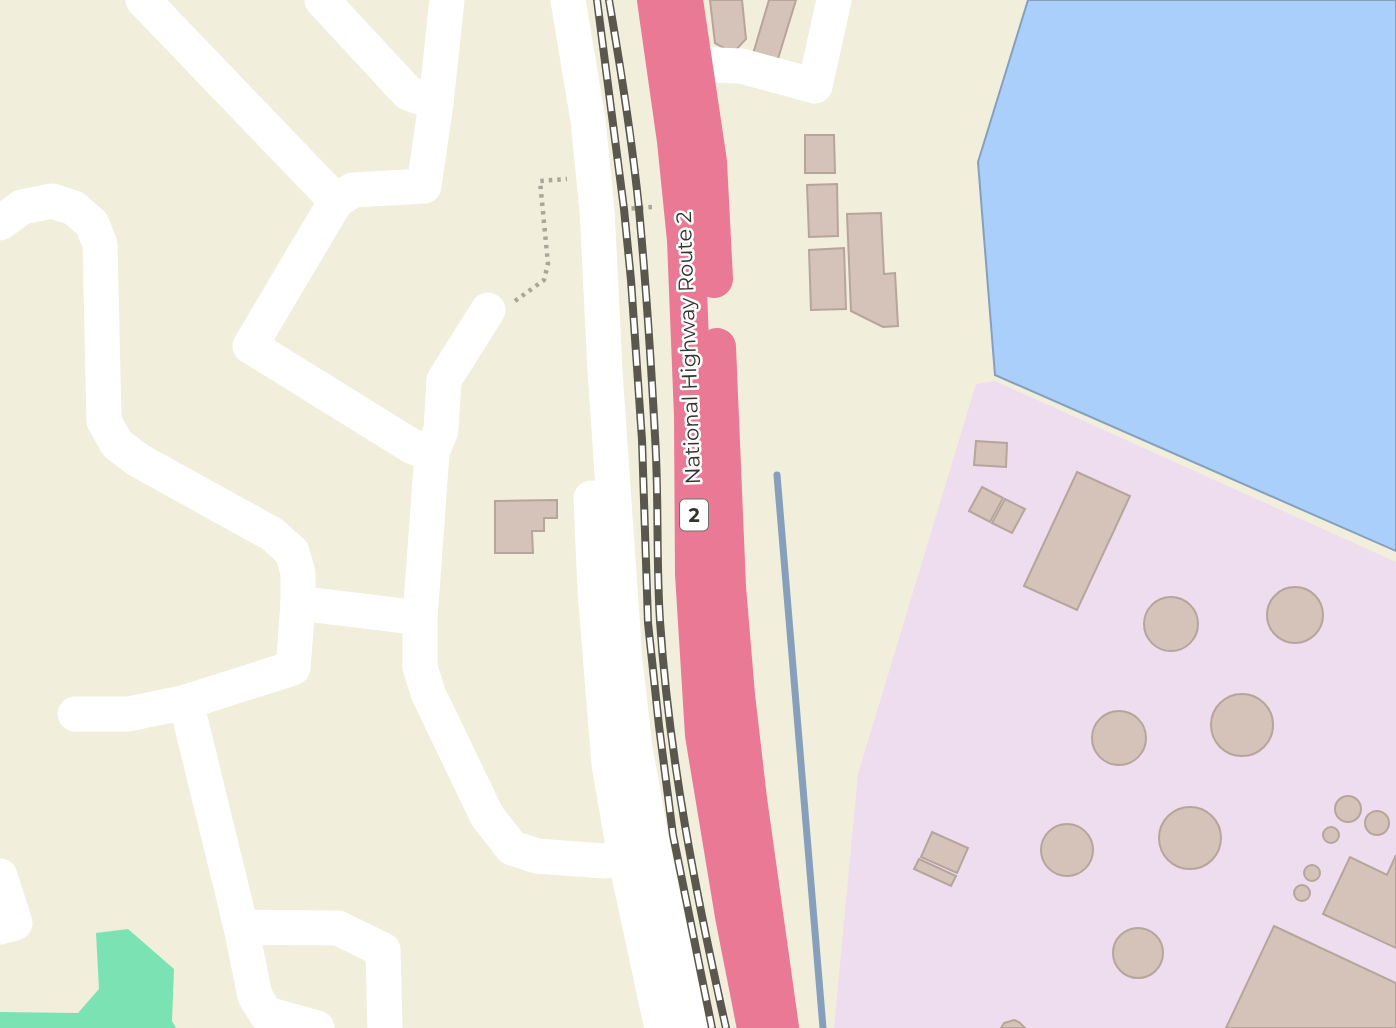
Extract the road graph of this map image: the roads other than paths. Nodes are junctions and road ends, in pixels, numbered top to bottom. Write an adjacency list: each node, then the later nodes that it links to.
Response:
1 (143, 0): 11 (street)
2 (322, 0): 10 (street)
3 (447, 0): 10 (street)
4 (548, 0): 19 (street)
5 (568, 0): 26 (street)
6 (656, 0): 27 (highway, National Highway Route 2 / 2)
7 (684, 0): 9 (highway, National Highway Route 2 / 2)
8 (834, 0): 9 (street)
9 (694, 64): 28 (highway, National Highway Route 2 / 2)
10 (436, 103): 11 (street)
11 (336, 201): 14 (street)
12 (0, 223): 15 (street)
13 (488, 310): 14 (street)
14 (432, 453): 16 (street)
15 (298, 603): 16 (street); 17 (street)
16 (420, 618): 19 (street)
17 (186, 702): 18 (street); 22 (street)
18 (75, 714)
19 (625, 857): 25 (street)
20 (0, 876): 21 (street)
21 (0, 927)
22 (241, 927): 23 (street); 24 (street)
23 (317, 1028)
24 (385, 1028)
25 (662, 1028)
26 (690, 1028)
27 (756, 1028)
28 (780, 1028)

